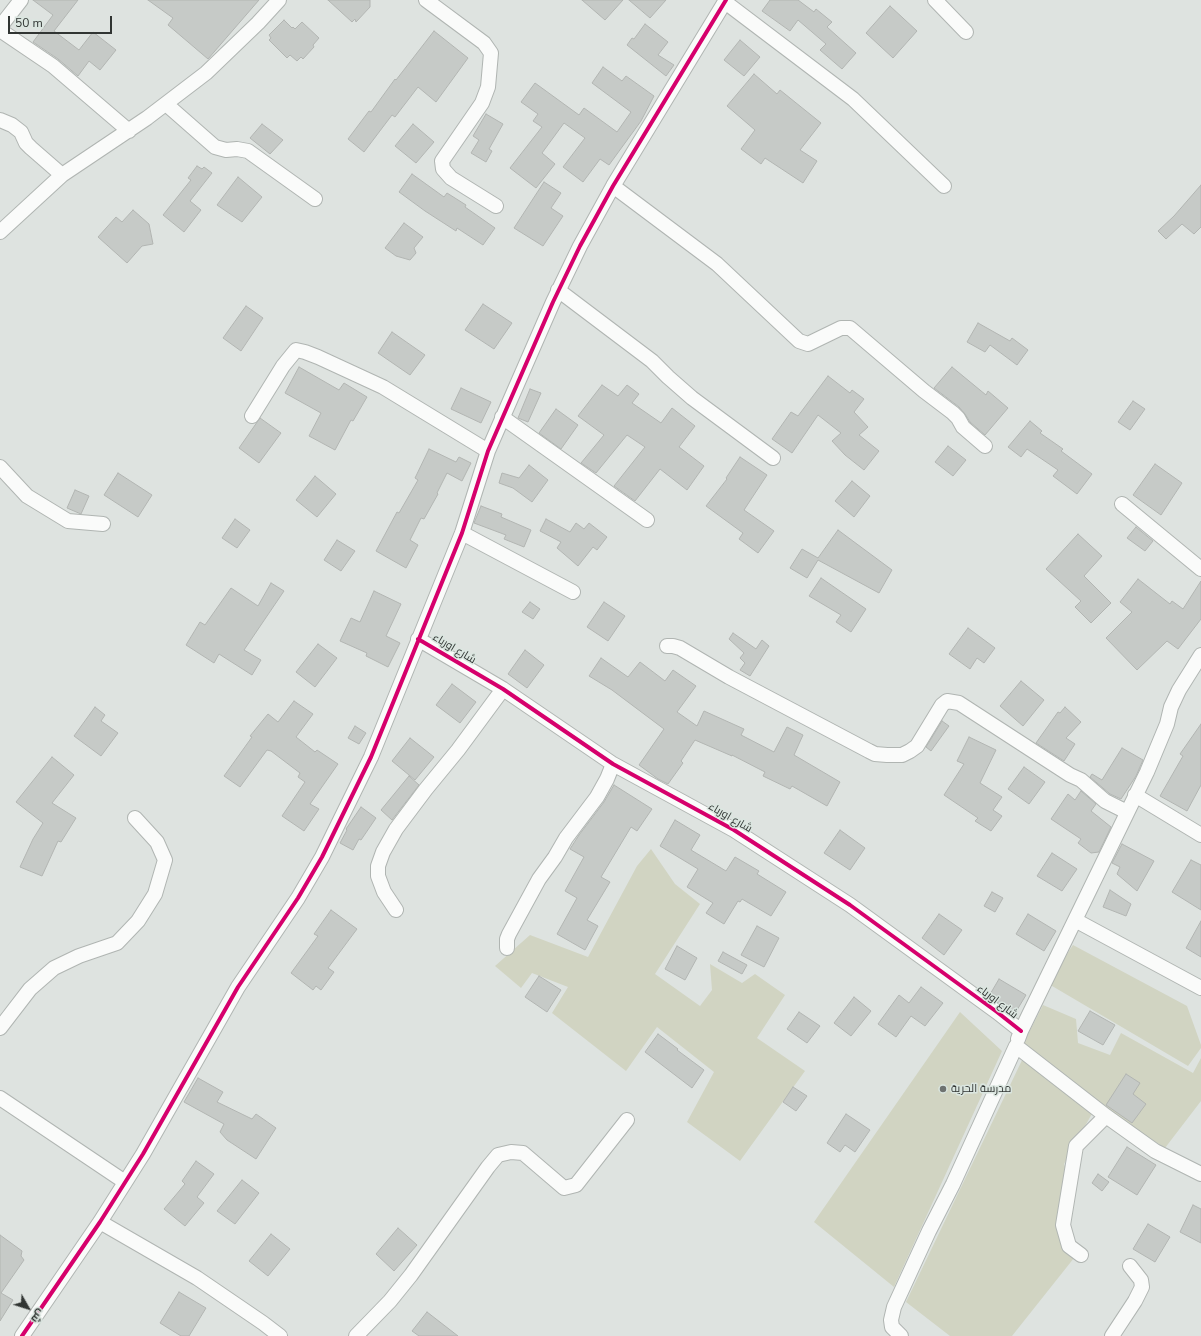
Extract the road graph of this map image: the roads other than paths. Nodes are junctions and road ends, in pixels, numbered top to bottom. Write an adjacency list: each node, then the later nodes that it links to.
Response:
1 (21, 0): 6 (street)
2 (279, 0): 8 (street)
3 (426, 0): 15 (street)
4 (935, 0): 7 (street)
5 (726, 1): 12 (street); 13 (street)
6 (0, 28): 10 (street)
7 (966, 32)
8 (166, 104): 10 (street); 14 (street)
9 (0, 120): 11 (street)
10 (129, 131): 11 (street)
11 (62, 175): 16 (street)
12 (613, 186): 17 (street); 20 (street)
13 (944, 186)
14 (315, 199)
15 (496, 206)
16 (0, 232)
17 (558, 290): 19 (street); 22 (street)
18 (252, 416): 21 (street)
19 (502, 417): 21 (street); 25 (street)
20 (985, 446)
21 (488, 451): 27 (street)
22 (773, 458)
23 (0, 468): 26 (street)
24 (1122, 504): 28 (street)
25 (647, 520)
26 (103, 524)
27 (462, 533): 29 (street); 30 (street)
28 (1201, 568)
29 (573, 592)
30 (418, 639): 33 (street, شارع اورباء); 50 (street)
31 (667, 646): 36 (street)
32 (1201, 656): 35 (street)
33 (503, 689): 34 (street, شارع اورباء); 39 (street)
34 (613, 764): 41 (street); 44 (street, شارع اورباء)
35 (1135, 795): 36 (street); 38 (street)
36 (1127, 812): 40 (street)
37 (135, 818): 43 (street)
38 (1201, 835)
39 (396, 910)
40 (1075, 920): 42 (street); 44 (street)
41 (506, 948)
42 (1201, 988)
43 (0, 1028)
44 (1020, 1031): 45 (street)
45 (1016, 1046): 47 (street); 57 (street)
46 (0, 1098): 50 (street)
47 (1106, 1116): 49 (street); 52 (street)
48 (627, 1120): 56 (street)
49 (1201, 1174)
50 (125, 1182): 51 (street)
51 (100, 1222): 54 (street); 55 (street)
52 (1081, 1255)
53 (1130, 1266): 58 (street)
54 (22, 1336)
55 (280, 1336)
56 (356, 1336)
57 (901, 1336)
58 (1112, 1336)

